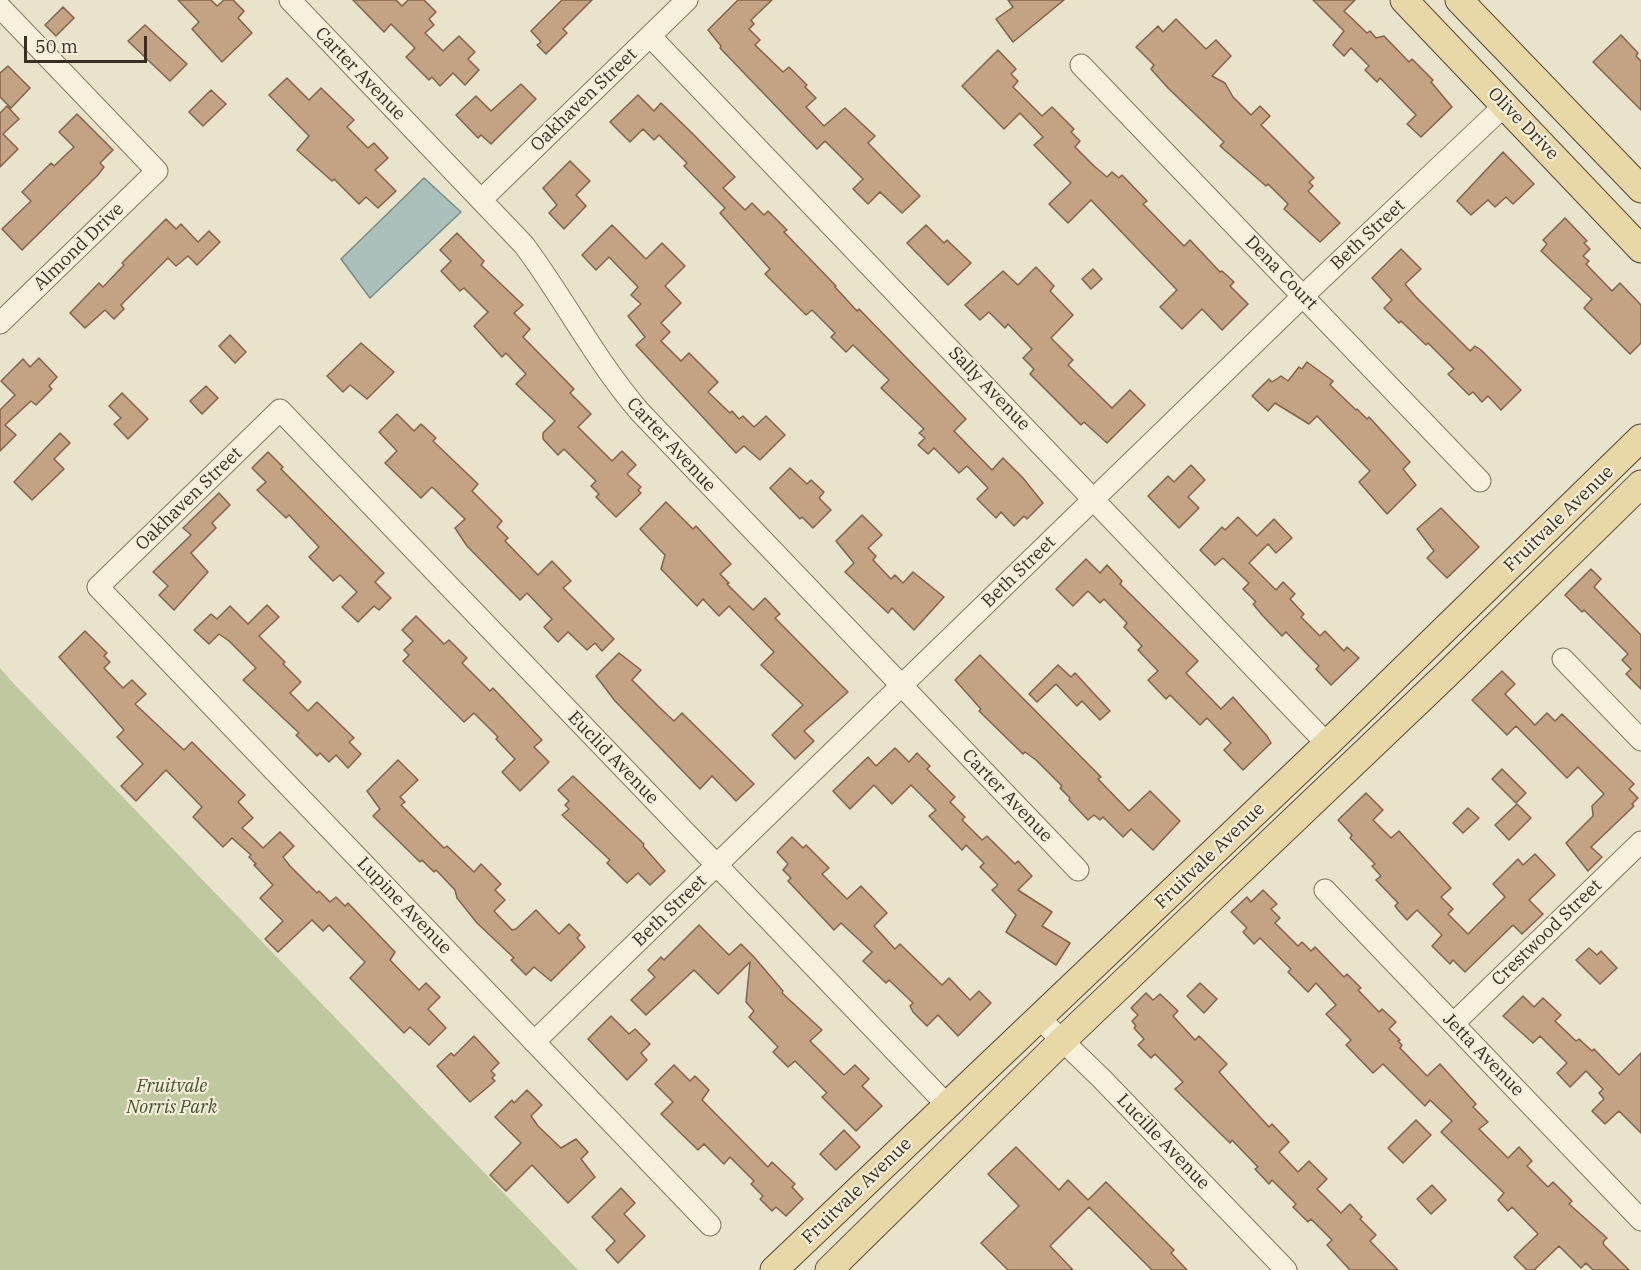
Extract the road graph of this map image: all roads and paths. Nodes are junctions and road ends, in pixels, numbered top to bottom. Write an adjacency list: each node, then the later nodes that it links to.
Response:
1 (290, 0): 10 (street, Carter Avenue)
2 (687, 0): 6 (street, Oakhaven Street)
3 (1404, 0): 8 (main road, Olive Drive)
4 (1459, 0): 9 (main road)
5 (0, 7): 13 (street, Almond Drive)
6 (650, 36): 10 (street, Oakhaven Street); 18 (street, Sally Avenue)
7 (1081, 65): 12 (street, Dena Court)
8 (1505, 105): 11 (main road, Olive Drive); 12 (street, Beth Street)
9 (1641, 189)
10 (481, 200): 21 (street, Carter Avenue)
11 (1641, 249)
12 (1304, 296): 16 (street, Dena Court); 18 (street, Beth Street)
13 (0, 323)
14 (280, 410): 19 (street, Oakhaven Street); 25 (street, Euclid Avenue)
15 (1641, 438): 23 (main road, Fruitvale Avenue)
16 (1480, 481)
17 (1641, 484): 30 (main road, Fruitvale Avenue)
18 (1095, 499): 21 (street, Beth Street); 23 (street, Sally Avenue)
19 (98, 587): 31 (street, Lupine Avenue)
20 (1563, 659): 22 (street)
21 (902, 686): 25 (street, Beth Street); 26 (street, Carter Avenue)
22 (1641, 740)
23 (1327, 744): 28 (main road, Fruitvale Avenue)
24 (1641, 842): 29 (street, Crestwood Street)
25 (717, 865): 31 (street, Beth Street); 32 (street, Euclid Avenue)
26 (1078, 870)
27 (1325, 890): 29 (street, Jetta Avenue)
28 (1038, 1017): 30 (street, Lucille Avenue); 32 (main road, Fruitvale Avenue)
29 (1453, 1024): 33 (street, Jetta Avenue)
30 (1063, 1040): 36 (main road, Fruitvale Avenue); 37 (street, Lucille Avenue)
31 (534, 1042): 34 (street, Lupine Avenue)
32 (947, 1105): 35 (main road, Fruitvale Avenue)
33 (1641, 1220)
34 (710, 1225)
35 (774, 1270)
36 (829, 1270)
37 (1286, 1270)

